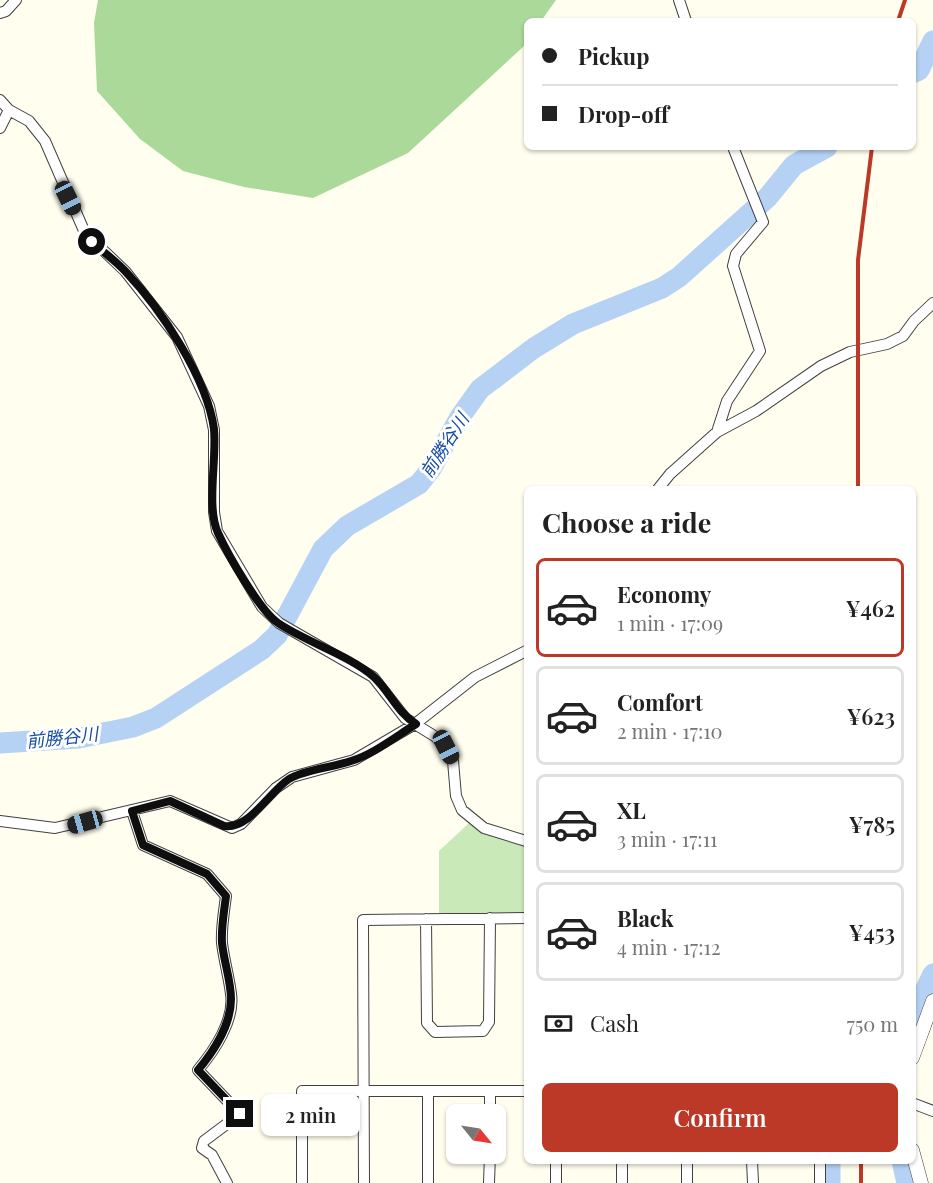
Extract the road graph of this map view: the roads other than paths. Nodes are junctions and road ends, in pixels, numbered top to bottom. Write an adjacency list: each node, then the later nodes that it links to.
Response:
1 (16, 0): 3 (street)
2 (679, 0): 4 (street)
3 (0, 13)
4 (685, 18)
5 (0, 100): 6 (street)
6 (9, 110): 7 (street); 13 (street)
7 (0, 128)
8 (735, 150): 10 (street)
9 (933, 303): 10 (street)
10 (717, 432): 11 (street)
11 (660, 486)
12 (524, 652): 13 (street)
13 (416, 724): 14 (street); 16 (street)
14 (132, 811): 15 (street); 36 (street)
15 (0, 821)
16 (524, 840)
17 (489, 918): 18 (street); 19 (street); 19 (street)
18 (524, 918)
19 (426, 919): 22 (street)
20 (933, 1001): 21 (street)
21 (916, 1047)
22 (364, 1091): 23 (street); 37 (street); 38 (street)
23 (428, 1091): 24 (street); 39 (street)
24 (490, 1091): 25 (street); 26 (street)
25 (524, 1091)
26 (490, 1104)
27 (916, 1104): 28 (street)
28 (933, 1110)
29 (490, 1164): 40 (street)
30 (556, 1164): 41 (street)
31 (622, 1164): 42 (street)
32 (687, 1164): 43 (street)
33 (752, 1164): 44 (street)
34 (820, 1164): 45 (street)
35 (916, 1164): 46 (street)
36 (227, 1183)
37 (302, 1183)
38 (364, 1183)
39 (428, 1183)
40 (489, 1183)
41 (556, 1183)
42 (622, 1183)
43 (687, 1183)
44 (753, 1183)
45 (820, 1183)
46 (921, 1183)

